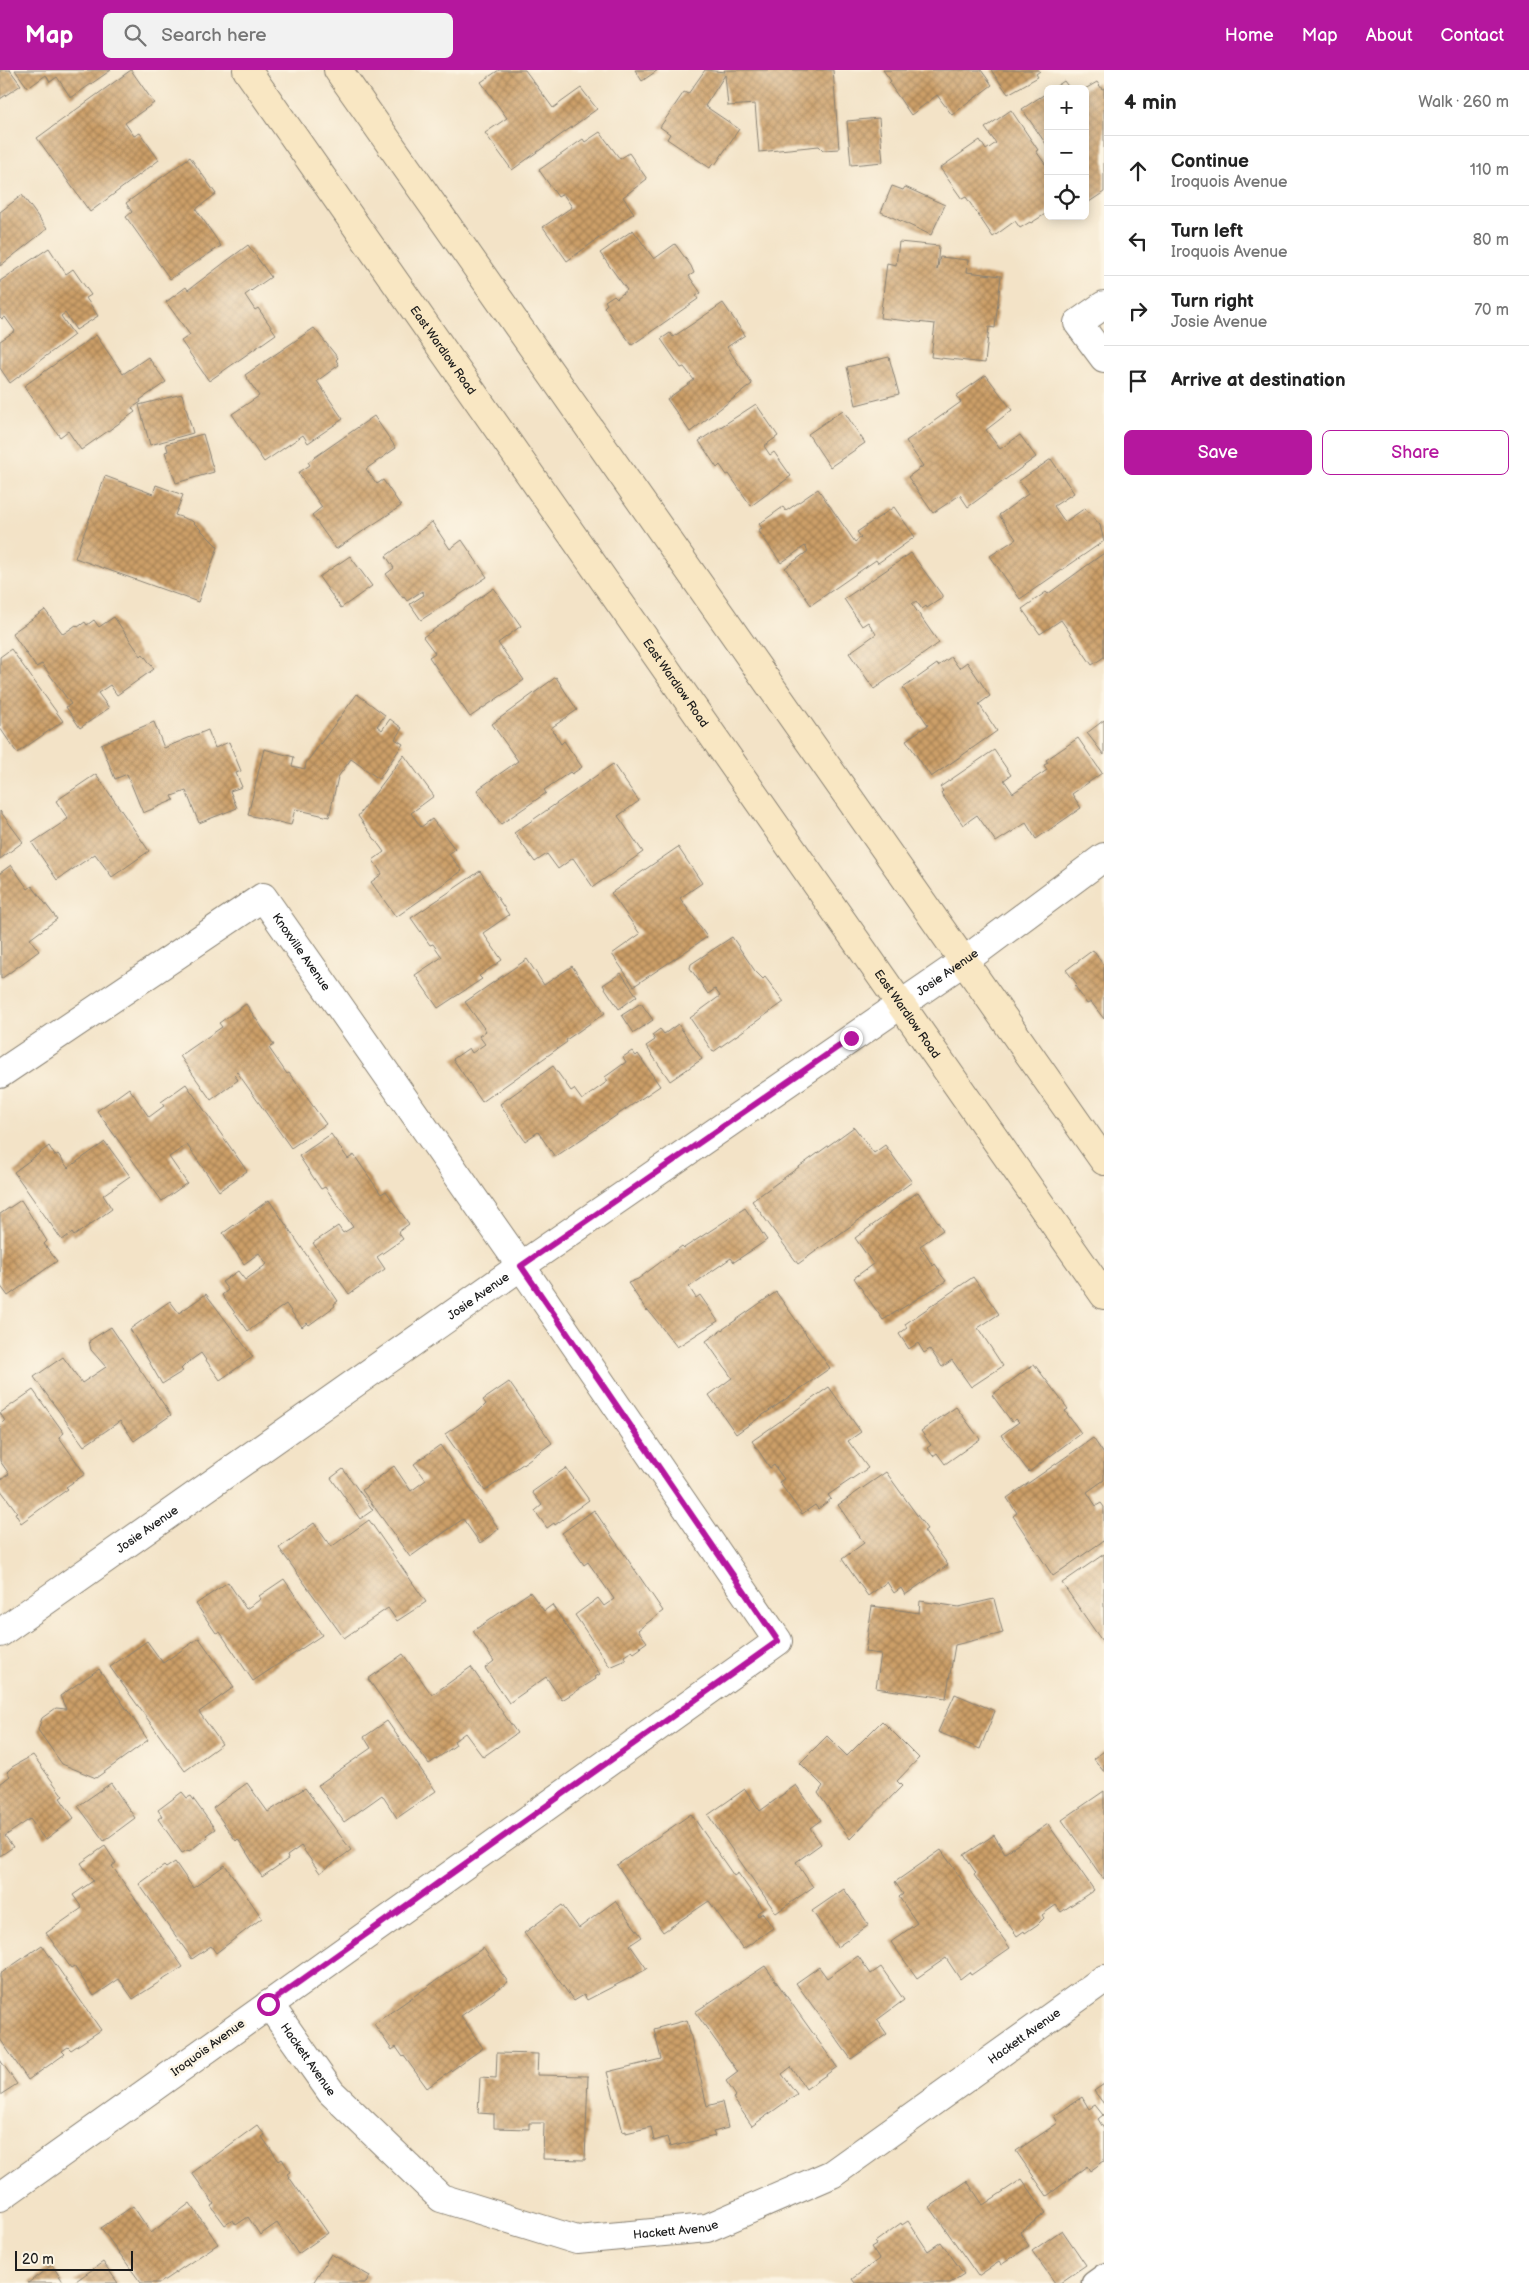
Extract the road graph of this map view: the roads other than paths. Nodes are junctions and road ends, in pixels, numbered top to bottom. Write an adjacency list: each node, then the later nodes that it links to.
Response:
1 (247, 70): 7 (main road, East Wardlow Road)
2 (338, 70): 6 (main road)
3 (1104, 305): 4 (street)
4 (1104, 358)
5 (1104, 857): 6 (street, Josie Avenue)
6 (964, 961): 7 (street, Josie Avenue); 9 (main road)
7 (900, 1004): 10 (street, Josie Avenue); 11 (main road, East Wardlow Road)
8 (0, 1074): 10 (street, Knoxville Avenue)
9 (1104, 1161)
10 (521, 1266): 12 (street, Josie Avenue); 14 (street, Iroquois Avenue)
11 (1104, 1295)
12 (0, 1633)
13 (1104, 1979): 14 (street, Hackett Avenue)
14 (268, 2004): 15 (street, Iroquois Avenue)
15 (0, 2196)
16 (1104, 2275): 17 (lane)
17 (1093, 2283)

